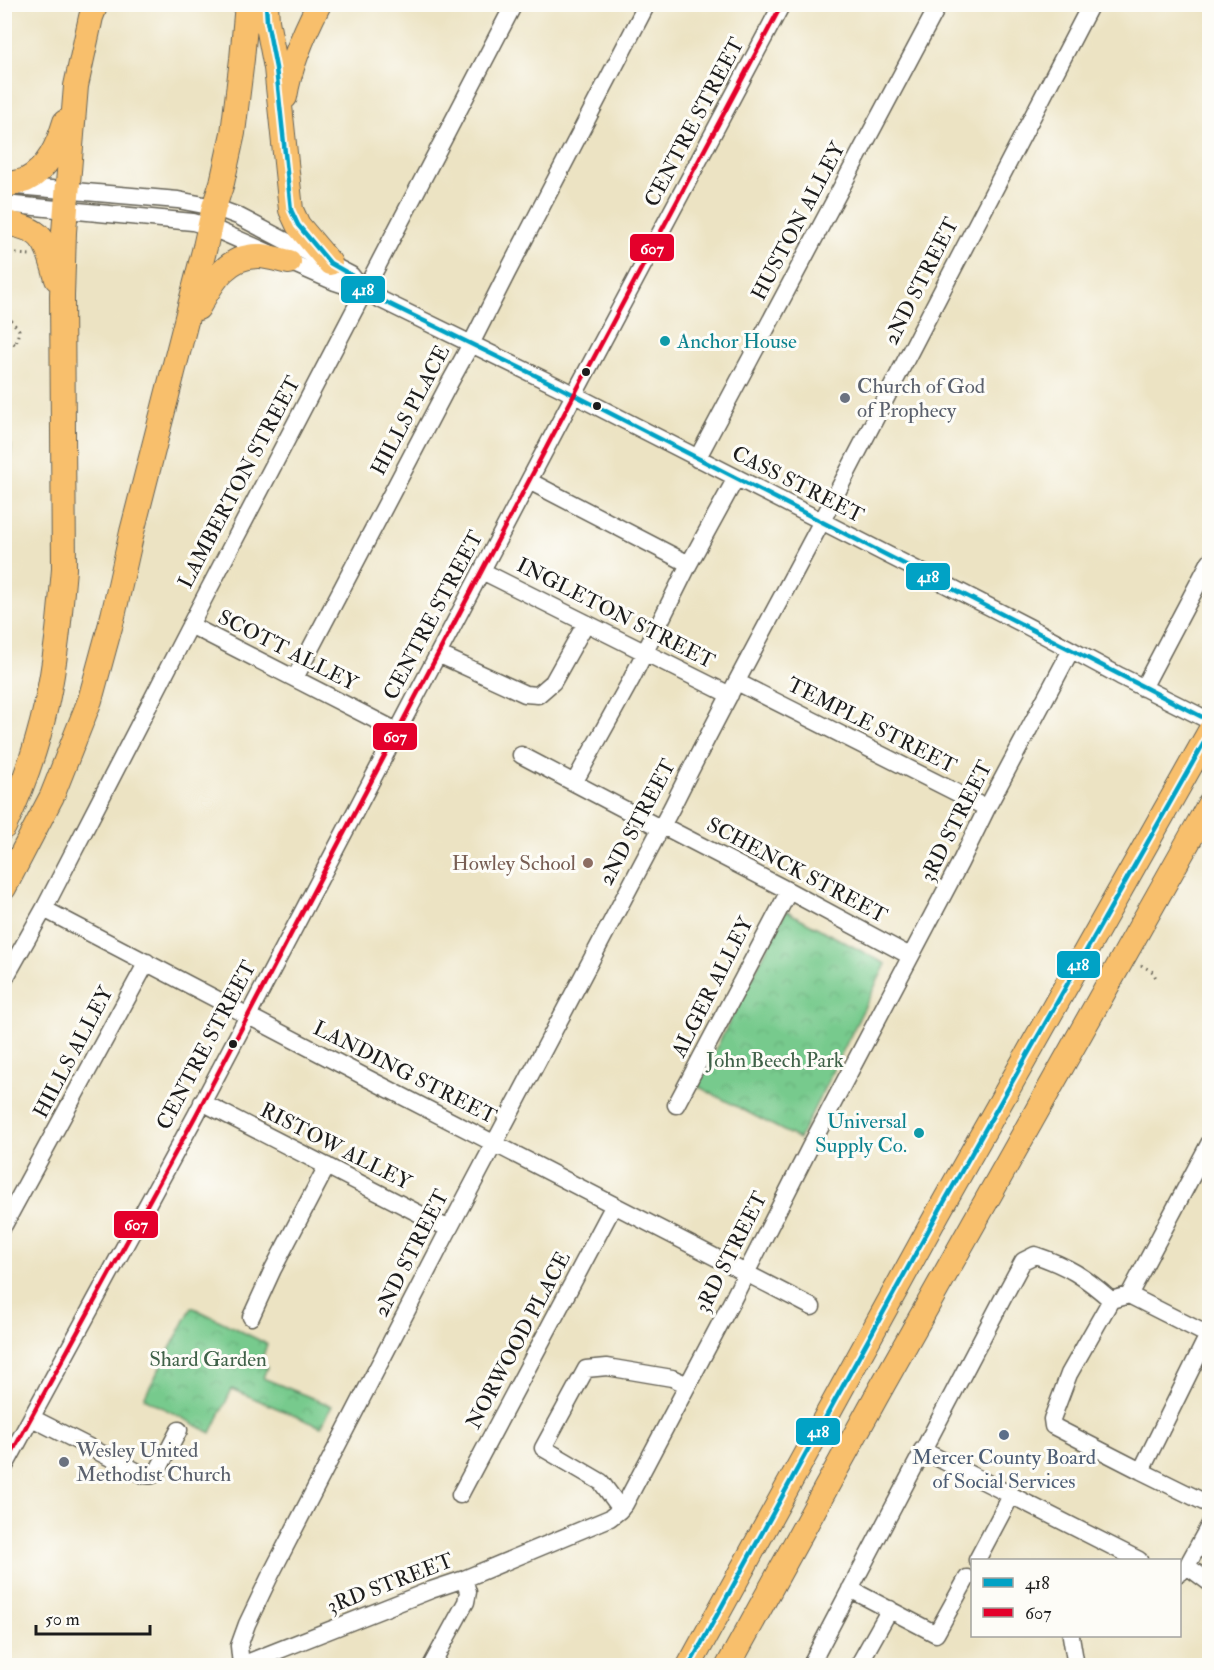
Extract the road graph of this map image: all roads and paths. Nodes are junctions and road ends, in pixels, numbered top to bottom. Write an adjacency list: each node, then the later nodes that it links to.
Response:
1 (96, 4): 10 (highway)
2 (247, 4): 14 (highway)
3 (266, 4): 11 (highway)
4 (319, 4): 11 (highway)
5 (647, 4): 25 (street, HILLS PLACE)
6 (782, 4): 26 (street, CENTRE STREET)
7 (939, 4): 27 (street, HUSTON ALLEY)
8 (1091, 4): 30 (street, 2ND STREET)
9 (507, 7): 20 (street, LAMBERTON STREET)
10 (76, 86): 12 (highway); 13 (highway)
11 (281, 123): 19 (highway)
12 (5, 191): 13 (street, CASS STREET)
13 (67, 200): 14 (street, CASS STREET); 21 (highway)
14 (212, 217): 18 (street, CASS STREET); 19 (street, CASS STREET); 24 (highway)
15 (4, 223): 21 (highway)
16 (4, 253): 17 (path)
17 (32, 255)
18 (289, 262): 20 (street, CASS STREET); 24 (highway)
19 (330, 263): 20 (street, CASS STREET)
20 (365, 292): 25 (street, CASS STREET); 35 (street, LAMBERTON STREET)
21 (62, 296): 42 (highway)
22 (10, 319): 23 (path)
23 (4, 336)
24 (182, 336): 53 (highway)
25 (471, 344): 26 (street, CASS STREET); 39 (street, HILLS PLACE)
26 (574, 395): 27 (street, CASS STREET); 29 (street, CENTRE STREET)
27 (697, 459): 28 (street, CASS STREET)
28 (736, 478): 30 (street, CASS STREET); 32 (street)
29 (529, 481): 32 (street); 33 (street, CENTRE STREET)
30 (821, 521): 36 (street, CASS STREET); 40 (street, 2ND STREET)
31 (1209, 561): 41 (street)
32 (689, 564): 37 (street)
33 (482, 571): 34 (street, INGLETON STREET); 38 (street, CENTRE STREET)
34 (586, 624): 37 (street, INGLETON STREET); 38 (street)
35 (190, 626): 39 (street, SCOTT ALLEY); 55 (street, LAMBERTON STREET)
36 (1071, 650): 41 (street, CASS STREET); 50 (street, 3RD STREET)
37 (644, 653): 40 (street, INGLETON STREET); 47 (street)
38 (438, 654): 44 (street, CENTRE STREET)
39 (295, 678): 44 (street, SCOTT ALLEY)
40 (734, 688): 50 (street, TEMPLE STREET); 51 (street, 2ND STREET)
41 (1143, 688): 43 (street, CASS STREET)
42 (46, 706): 48 (highway); 52 (highway)
43 (1209, 721)
44 (397, 731): 61 (street, CENTRE STREET)
45 (1209, 731): 97 (highway)
46 (521, 755): 47 (street, SCHENCK STREET)
47 (574, 783): 51 (street, SCHENCK STREET)
48 (4, 794)
49 (1209, 803): 98 (highway)
50 (987, 808): 56 (street, 3RD STREET)
51 (660, 826): 54 (street, SCHENCK STREET); 65 (street, 2ND STREET)
52 (4, 827)
53 (4, 888)
54 (789, 891): 56 (street, SCHENCK STREET); 63 (street, ALGER ALLEY)
55 (44, 909): 57 (street, LANDING STREET); 59 (street, LAMBERTON STREET)
56 (910, 956): 70 (street, 3RD STREET)
57 (147, 962): 61 (street, LANDING STREET); 68 (street, HILLS ALLEY)
58 (1137, 963): 60 (path)
59 (4, 980)
60 (1157, 980)
61 (247, 1015): 62 (street, CENTRE STREET); 65 (street, LANDING STREET)
62 (202, 1102): 66 (street, RISTOW ALLEY); 76 (street, CENTRE STREET)
63 (676, 1105)
64 (1209, 1142): 71 (street)
65 (494, 1144): 67 (street, LANDING STREET); 69 (street, 2ND STREET)
66 (327, 1166): 69 (street, RISTOW ALLEY); 74 (street)
67 (614, 1205): 70 (street, LANDING STREET); 81 (street, NORWOOD PLACE)
68 (4, 1225)
69 (448, 1229): 95 (street, 2ND STREET)
70 (747, 1272): 73 (street, LANDING STREET); 75 (street, 3RD STREET)
71 (1129, 1295): 72 (street); 80 (street)
72 (1111, 1300): 78 (street); 80 (street)
73 (812, 1307)
74 (251, 1317)
75 (688, 1384): 84 (street, 3RD STREET); 84 (street)
76 (32, 1418): 77 (street); 79 (street, CENTRE STREET)
77 (179, 1430)
78 (922, 1450): 82 (street); 92 (street)
79 (4, 1468)
80 (1141, 1471): 83 (street)
81 (460, 1495)
82 (1011, 1496): 86 (street); 87 (street)
83 (1209, 1505)
84 (621, 1509): 90 (street, 3RD STREET)
85 (1209, 1524): 88 (street)
86 (978, 1559)
87 (1137, 1559)
88 (1184, 1569): 91 (street)
89 (971, 1576): 93 (street)
90 (464, 1579): 95 (street, 3RD STREET); 96 (street)
91 (1209, 1583)
92 (850, 1589): 93 (street); 99 (street)
93 (890, 1609): 100 (street)
94 (1071, 1637): 101 (street)
95 (240, 1665)
96 (431, 1665)
97 (690, 1665)
98 (728, 1665)
99 (810, 1665)
100 (858, 1665)
101 (1076, 1665)

